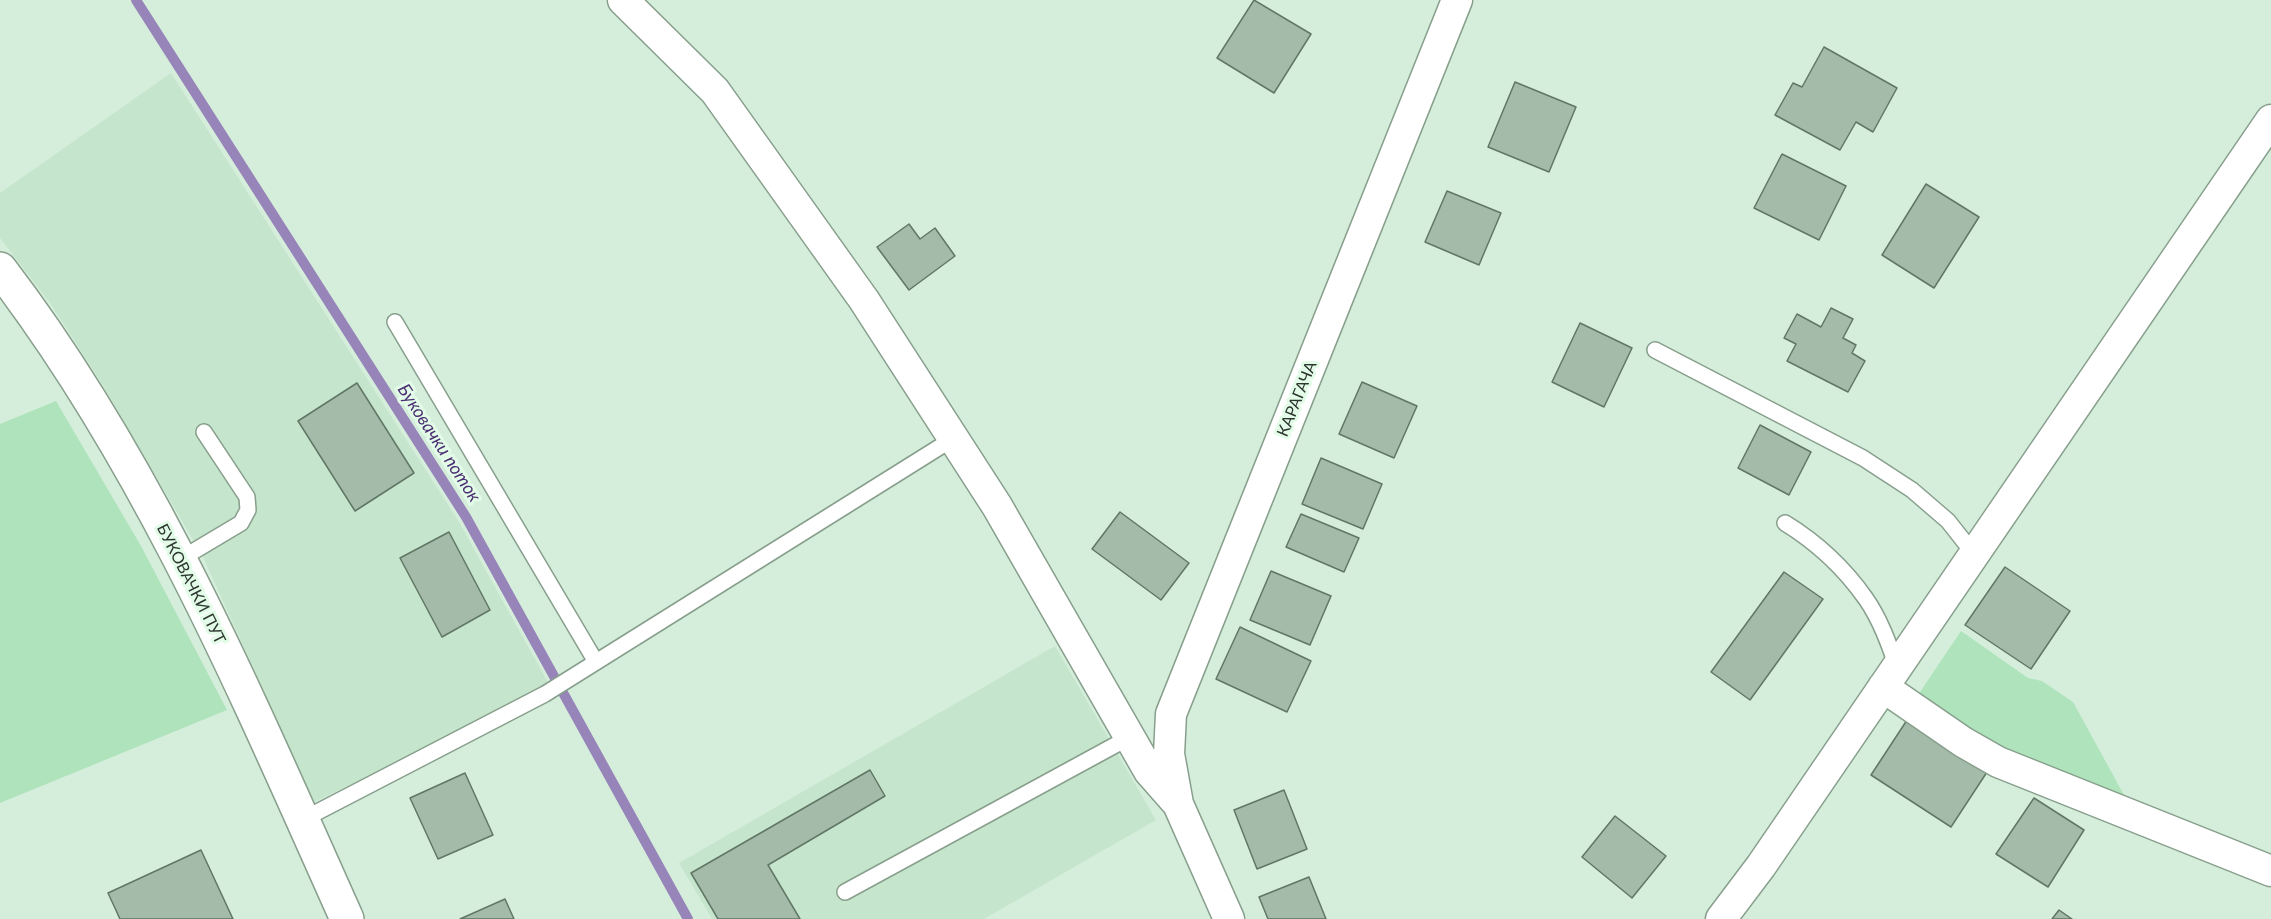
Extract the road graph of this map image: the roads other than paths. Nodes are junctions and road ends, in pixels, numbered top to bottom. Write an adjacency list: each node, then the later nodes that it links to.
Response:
1 (623, 0): 8 (street)
2 (1457, 0): 15 (street, КАРАГАЧА)
3 (2271, 120): 10 (street)
4 (0, 269): 11 (street, БУКОВАЧКИ ПУТ)
5 (395, 322): 12 (lane)
6 (1654, 350): 10 (lane)
7 (204, 432): 11 (lane)
8 (954, 438): 12 (lane); 14 (street)
9 (1785, 523): 13 (lane)
10 (1974, 554): 13 (street)
11 (179, 560): 16 (street, БУКОВАЧКИ ПУТ)
12 (596, 662): 16 (lane)
13 (1890, 677): 17 (street); 21 (street)
14 (1130, 737): 15 (street); 18 (lane)
15 (1178, 804): 20 (street)
16 (302, 820): 19 (street, БУКОВАЧКИ ПУТ)
17 (2271, 871)
18 (845, 892)
19 (347, 919)
20 (1229, 919)
21 (1721, 919)

